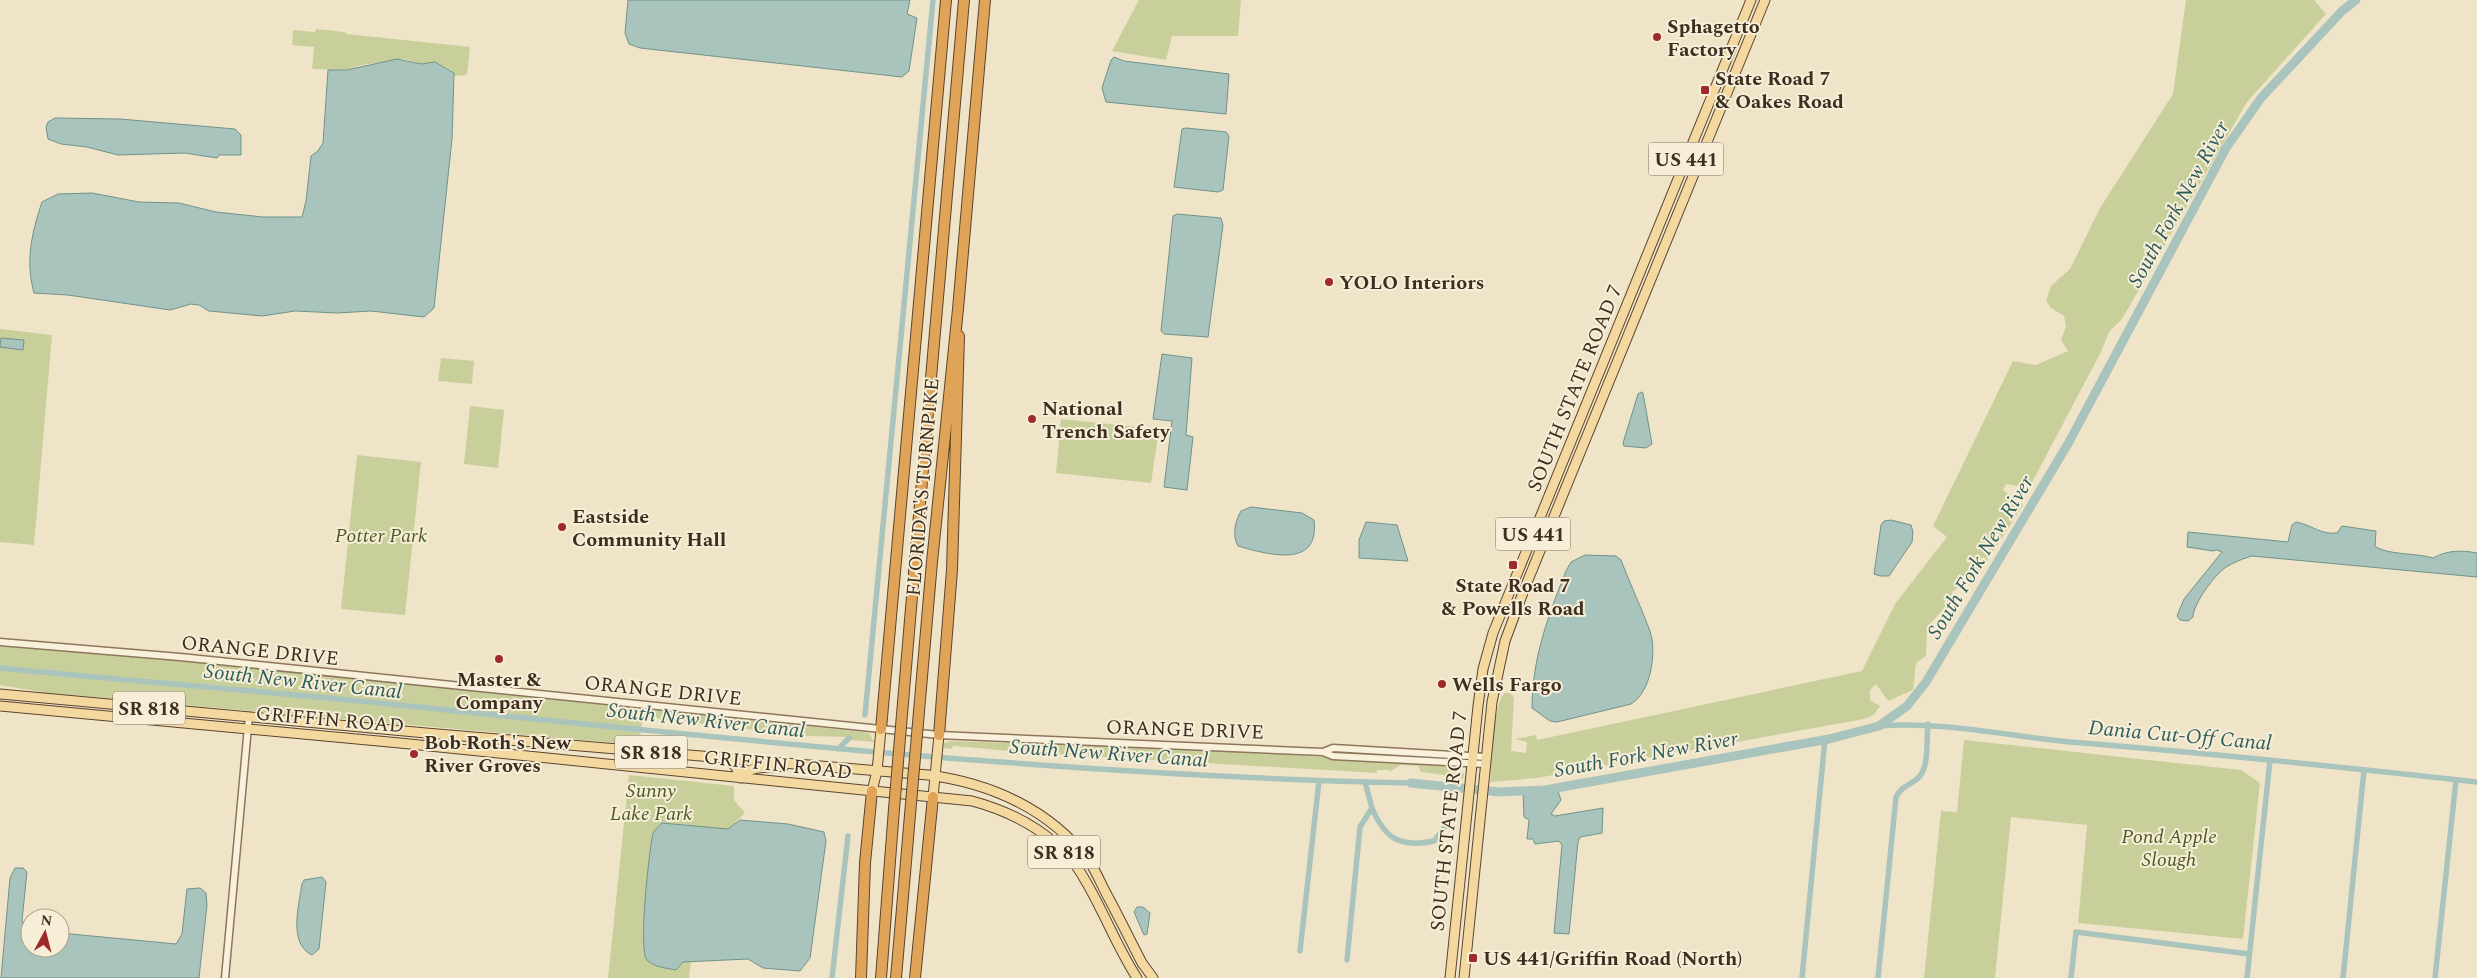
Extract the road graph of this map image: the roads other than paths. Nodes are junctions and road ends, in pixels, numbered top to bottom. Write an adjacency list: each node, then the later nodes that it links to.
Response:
1 (946, 0): 18 (highway)
2 (964, 0): 40 (highway, FLORIDA'S TURNPIKE, bridge)
3 (985, 0): 8 (highway, FLORIDA'S TURNPIKE)
4 (1751, 0): 6 (main road, SOUTH STATE ROAD 7 / US 441)
5 (1765, 0): 7 (main road, SOUTH STATE ROAD 7 / US 441)
6 (1677, 180): 7 (main road); 9 (main road, SOUTH STATE ROAD 7 / US 441)
7 (1682, 203): 10 (main road, SOUTH STATE ROAD 7 / US 441)
8 (958, 309): 21 (highway); 41 (highway, FLORIDA'S TURNPIKE, bridge)
9 (1508, 595): 10 (main road); 28 (main road, SOUTH STATE ROAD 7 / US 441)
10 (1512, 620): 29 (main road, SOUTH STATE ROAD 7 / US 441)
11 (0, 642): 18 (street, ORANGE DRIVE)
12 (0, 694): 14 (main road, GRIFFIN ROAD / SR 818)
13 (0, 706): 15 (main road, GRIFFIN ROAD / SR 818)
14 (162, 709): 15 (main road); 16 (main road, GRIFFIN ROAD / SR 818)
15 (92, 715): 17 (main road, GRIFFIN ROAD / SR 818)
16 (249, 716): 17 (street); 19 (main road, GRIFFIN ROAD / SR 818)
17 (248, 728): 22 (main road, GRIFFIN ROAD / SR 818); 38 (street)
18 (881, 729): 21 (street, ORANGE DRIVE); 31 (main road)
19 (394, 730): 20 (main road, GRIFFIN ROAD / SR 818); 22 (main road)
20 (426, 733): 23 (main road); 26 (main road, GRIFFIN ROAD / SR 818)
21 (939, 735): 24 (street, ORANGE DRIVE); 32 (main road)
22 (377, 741): 23 (main road, GRIFFIN ROAD / SR 818)
23 (400, 743): 33 (main road, GRIFFIN ROAD / SR 818)
24 (1323, 752): 25 (street, ORANGE DRIVE); 27 (street, ORANGE DRIVE)
25 (1402, 752): 27 (street); 28 (street, ORANGE DRIVE)
26 (726, 758): 30 (main road, GRIFFIN ROAD / SR 818); 33 (main road)
27 (1390, 759): 28 (street, ORANGE DRIVE)
28 (1472, 760): 29 (street, ORANGE DRIVE); 36 (main road, SOUTH STATE ROAD 7 / US 441)
29 (1486, 761): 37 (main road, SOUTH STATE ROAD 7 / US 441)
30 (802, 764): 31 (main road, GRIFFIN ROAD / SR 818); 33 (main road)
31 (878, 766): 32 (main road, GRIFFIN ROAD / SR 818); 34 (main road)
32 (936, 772): 35 (main road); 44 (main road, GRIFFIN ROAD / SR 818)
33 (740, 778): 34 (main road, GRIFFIN ROAD / SR 818)
34 (872, 792): 35 (main road, GRIFFIN ROAD / SR 818); 39 (highway)
35 (933, 797): 42 (highway); 43 (main road, GRIFFIN ROAD / SR 818)
36 (1458, 896): 37 (main road); 45 (main road, SOUTH STATE ROAD 7 / US 441)
37 (1470, 920): 46 (main road, SOUTH STATE ROAD 7 / US 441)
38 (225, 978)
39 (861, 978)
40 (881, 978)
41 (896, 978)
42 (915, 978)
43 (1137, 978)
44 (1153, 978)
45 (1450, 978)
46 (1464, 978)

